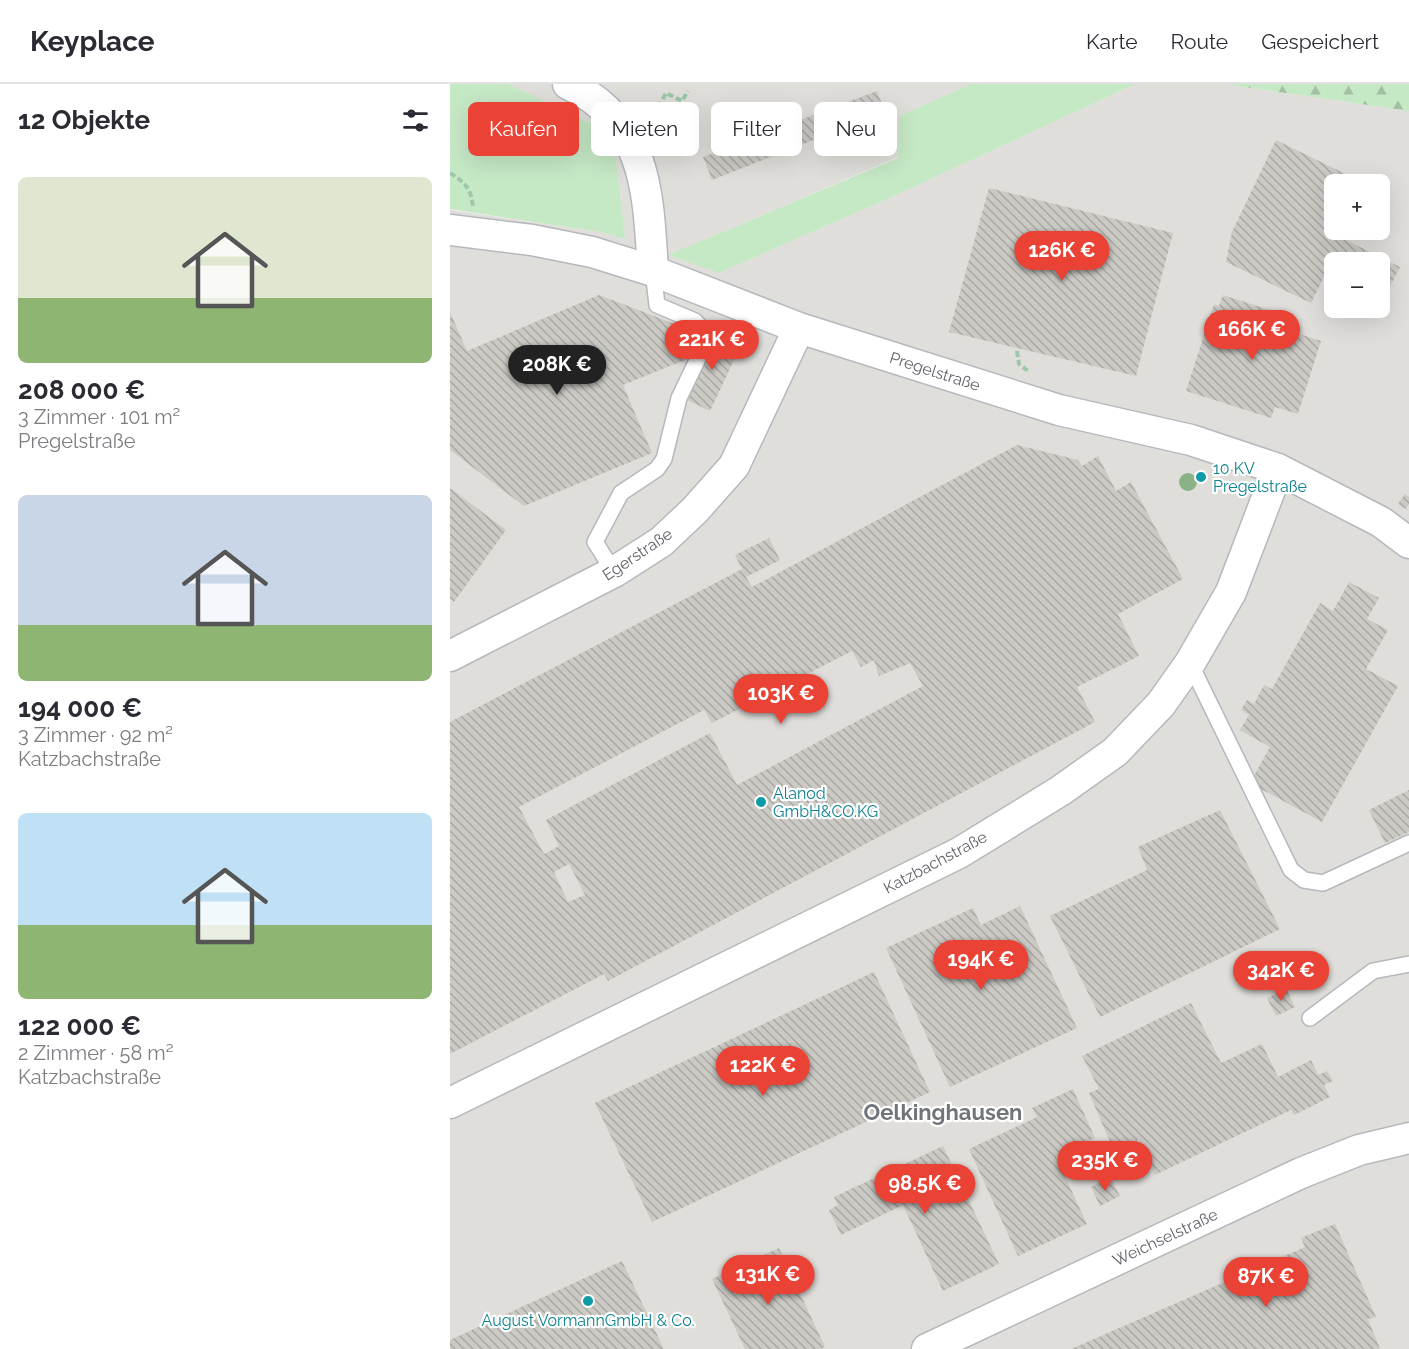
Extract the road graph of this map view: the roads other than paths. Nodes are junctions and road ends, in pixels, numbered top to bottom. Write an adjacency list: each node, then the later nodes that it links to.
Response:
1 (568, 84): 3 (street)
2 (461, 231): 3 (street, Pregelstraße)
3 (653, 271): 4 (street, Pregelstraße); 7 (lane)
4 (799, 328): 5 (street, Pregelstraße); 7 (street, Egerstraße)
5 (1278, 469): 6 (street, Pregelstraße); 9 (street, Katzbachstraße)
6 (1409, 543)
7 (614, 572): 8 (street, Egerstraße)
8 (450, 656)
9 (1190, 663): 10 (lane); 13 (street, Katzbachstraße)
10 (1409, 843)
11 (1409, 964): 12 (lane)
12 (1310, 1018)
13 (450, 1103)
14 (1409, 1138): 15 (street, Weichselstraße)
15 (927, 1349)

